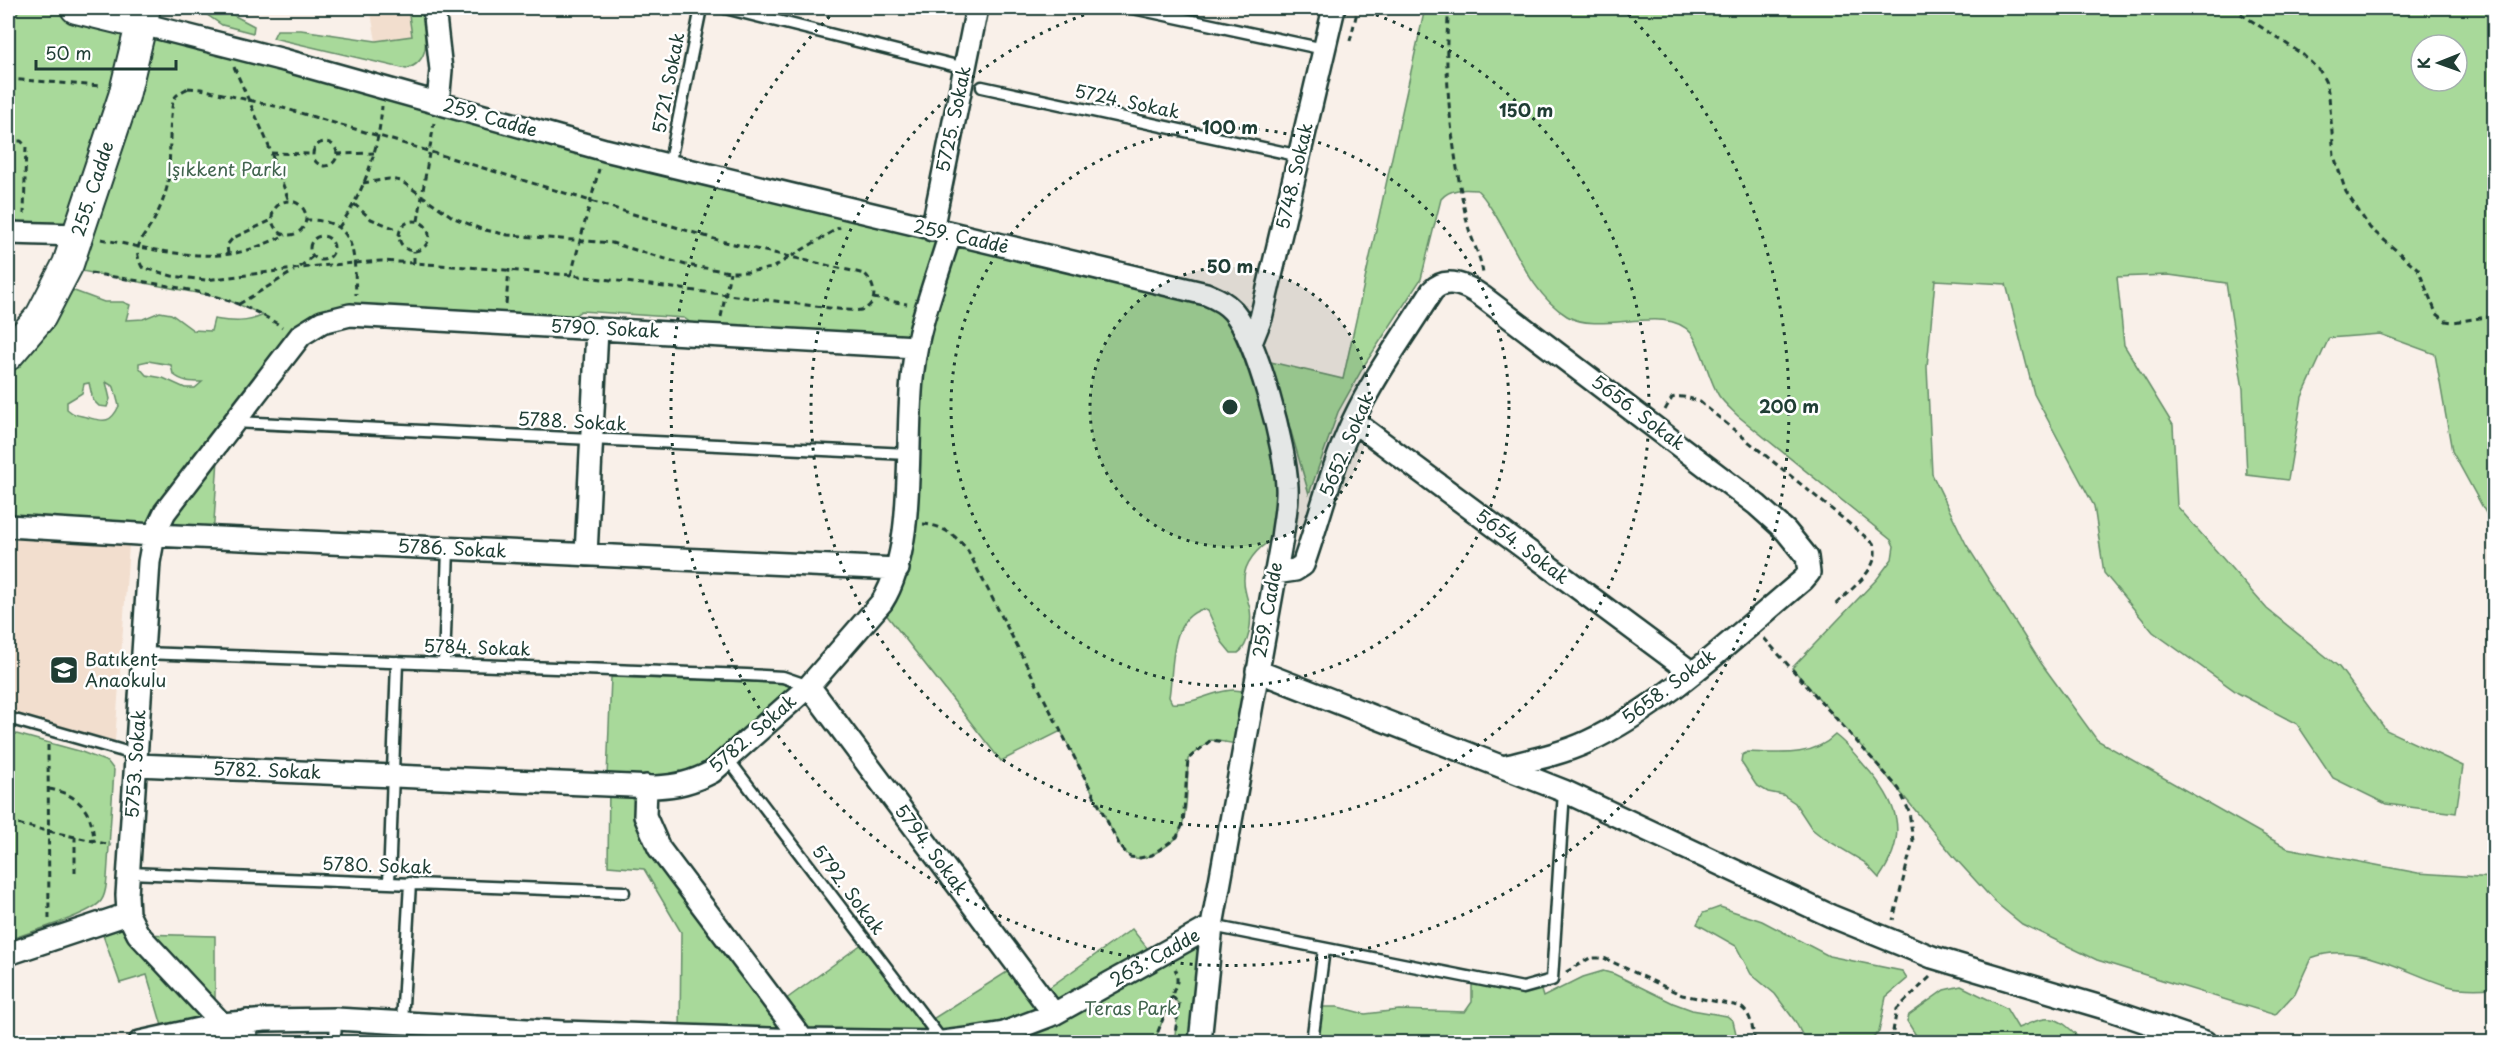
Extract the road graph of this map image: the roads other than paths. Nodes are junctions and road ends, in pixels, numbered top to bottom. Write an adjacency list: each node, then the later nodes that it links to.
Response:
1 (76, 8): 8 (street, 259. Cadde)
2 (434, 8): 12 (street)
3 (701, 8): 14 (lane, 5721. Sokak)
4 (725, 8): 10 (lane)
5 (977, 8): 10 (street, 5725. Sokak)
6 (1133, 8): 9 (lane)
7 (1334, 8): 9 (street, 5748. Sokak)
8 (143, 16): 12 (street, 259. Cadde); 17 (street, 255. Cadde)
9 (1324, 49): 13 (street, 5748. Sokak)
10 (965, 68): 15 (street, 5725. Sokak)
11 (982, 87): 13 (lane, 5724. Sokak)
12 (438, 103): 14 (street, 259. Cadde)
13 (1300, 156): 21 (street, 5748. Sokak)
14 (669, 166): 15 (street, 259. Cadde)
15 (941, 232): 21 (street, 259. Cadde); 22 (street, 5782. Sokak)
16 (15, 233): 17 (street)
17 (79, 235): 23 (street, 255. Cadde)
18 (1448, 284): 24 (street, 5652. Sokak); 32 (street, 5656. Sokak)
19 (597, 328): 20 (street, 5790. Sokak); 22 (street, 5790. Sokak); 26 (street)
20 (299, 338): 25 (street, 5753. Sokak)
21 (1251, 342): 34 (street, 259. Cadde)
22 (916, 347): 27 (street, 5782. Sokak)
23 (8, 355)
24 (1353, 421): 34 (street, 5652. Sokak); 39 (street, 5654. Sokak)
25 (234, 422): 26 (lane, 5788. Sokak); 29 (street, 5753. Sokak)
26 (590, 439): 27 (lane, 5788. Sokak); 31 (street)
27 (908, 454): 33 (street, 5782. Sokak)
28 (8, 526): 29 (street, 5786. Sokak)
29 (154, 535): 30 (street, 5786. Sokak); 35 (street, 5753. Sokak)
30 (448, 549): 31 (street, 5786. Sokak); 37 (lane)
31 (586, 555): 33 (street, 5786. Sokak)
32 (1810, 568): 39 (street, 5658. Sokak)
33 (897, 570): 40 (street, 5782. Sokak)
34 (1275, 573): 38 (street, 259. Cadde)
35 (143, 652): 36 (lane, 5784. Sokak); 43 (street, 5753. Sokak)
36 (397, 662): 37 (lane, 5784. Sokak); 45 (lane)
37 (444, 664): 40 (lane, 5784. Sokak)
38 (1257, 670): 44 (street); 53 (street, 259. Cadde)
39 (1691, 672): 44 (street, 5658. Sokak)
40 (809, 686): 42 (street, 5782. Sokak); 56 (street, 5794. Sokak)
41 (8, 718): 43 (lane, 5782. Sokak)
42 (727, 758): 46 (street, 5782. Sokak); 66 (lane, 5792. Sokak)
43 (137, 760): 45 (street, 5782. Sokak); 48 (street, 5753. Sokak)
44 (1503, 767): 47 (street)
45 (393, 776): 46 (street, 5782. Sokak); 49 (lane)
46 (646, 786): 63 (street)
47 (1564, 791): 54 (lane); 69 (street)
48 (129, 873): 49 (lane, 5780. Sokak); 52 (street, 5753. Sokak)
49 (388, 883): 50 (lane, 5780. Sokak)
50 (410, 884): 51 (lane, 5780. Sokak); 58 (lane)
51 (624, 892)
52 (128, 914): 55 (street); 59 (street)
53 (1212, 926): 54 (lane); 56 (street, 263. Cadde); 67 (street, 259. Cadde)
54 (1324, 949): 68 (lane)
55 (8, 954)
56 (1054, 1014): 66 (street, 263. Cadde)
57 (247, 1021): 59 (street, 263. Cadde); 60 (street, 263. Cadde); 65 (street)
58 (402, 1023): 60 (street, 263. Cadde); 61 (street, 263. Cadde)
59 (222, 1024): 64 (street, 263. Cadde)
60 (335, 1035)
61 (562, 1037): 62 (street, 263. Cadde)
62 (736, 1040): 63 (street, 263. Cadde)
63 (803, 1040): 66 (street, 263. Cadde)
64 (140, 1042)
65 (246, 1042)
66 (943, 1042)
67 (1200, 1042)
68 (1312, 1042)
69 (2205, 1042)

